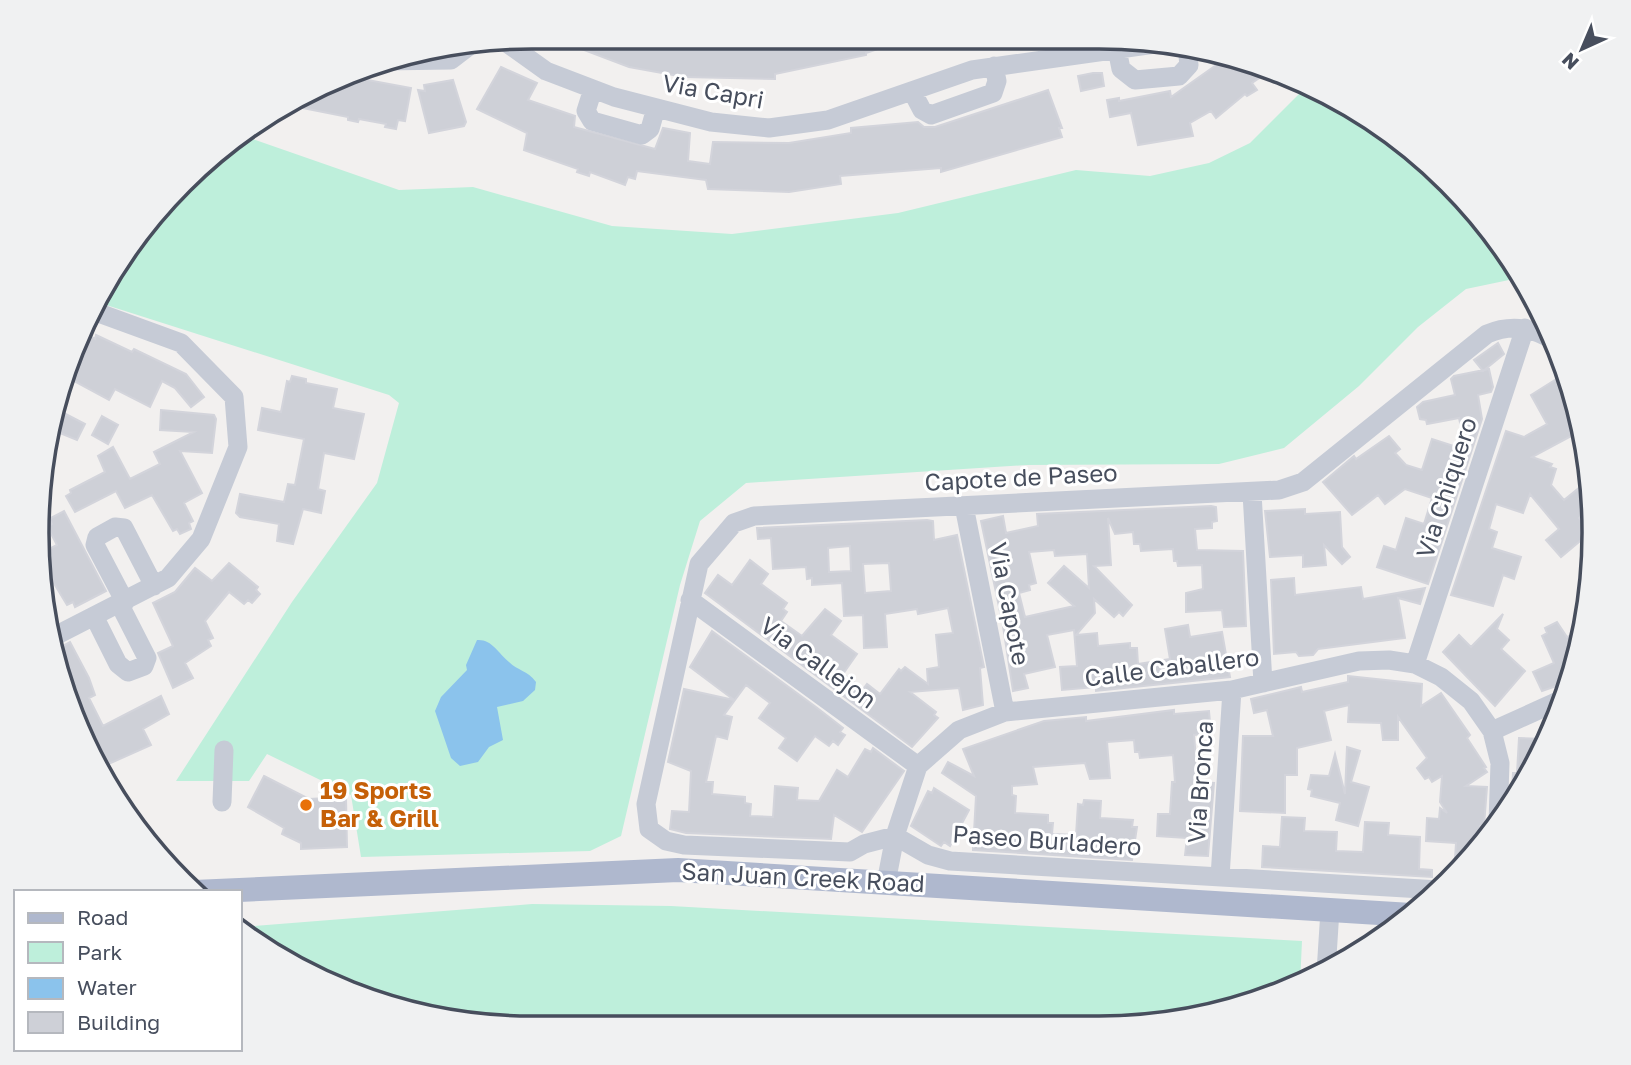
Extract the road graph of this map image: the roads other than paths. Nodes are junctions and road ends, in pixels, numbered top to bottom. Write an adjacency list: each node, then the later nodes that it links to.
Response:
1 (1118, 49): 5 (street)
2 (516, 50): 8 (street, Via Capri)
3 (1114, 50): 7 (street, Via Capri)
4 (458, 55): 6 (street)
5 (1188, 57)
6 (428, 60)
7 (994, 66): 9 (street, Via Capri); 9 (street)
8 (593, 89): 10 (street, Via Capri); 10 (street)
9 (912, 90): 10 (street, Via Capri)
10 (656, 108)
11 (102, 314): 16 (street)
12 (1525, 328): 13 (street); 14 (street, Capote de Paseo); 21 (street, Via Chiquero)
13 (1539, 334)
14 (1252, 493): 15 (street, Capote de Paseo); 22 (street)
15 (964, 506): 17 (street, Capote de Paseo); 25 (street, Via Capote)
16 (154, 586): 18 (street); 18 (street)
17 (690, 600): 28 (street, Via Callejon); 31 (street, Capote de Paseo)
18 (122, 603): 19 (street); 19 (street)
19 (94, 616): 20 (street)
20 (60, 634)
21 (1415, 664): 22 (street, Calle Caballero); 26 (street, Calle Caballero)
22 (1264, 683): 23 (street, Calle Caballero)
23 (1231, 690): 25 (street, Calle Caballero); 32 (street, Via Bronca)
24 (1550, 705): 26 (street)
25 (1005, 712): 28 (street, Calle Caballero)
26 (1492, 731): 30 (street, Calle Caballero)
27 (224, 750): 29 (street)
28 (918, 765): 31 (street)
29 (222, 802)
30 (1499, 804)
31 (895, 836): 32 (street, Paseo Burladero); 33 (street)
32 (1220, 877): 34 (street, Paseo Burladero)
33 (886, 883): 35 (main road, San Juan Creek Road); 36 (main road, San Juan Creek Road)
34 (1424, 889)
35 (238, 890)
36 (1330, 910): 37 (main road, San Juan Creek Road); 38 (street)
37 (1395, 914)
38 (1327, 958)

